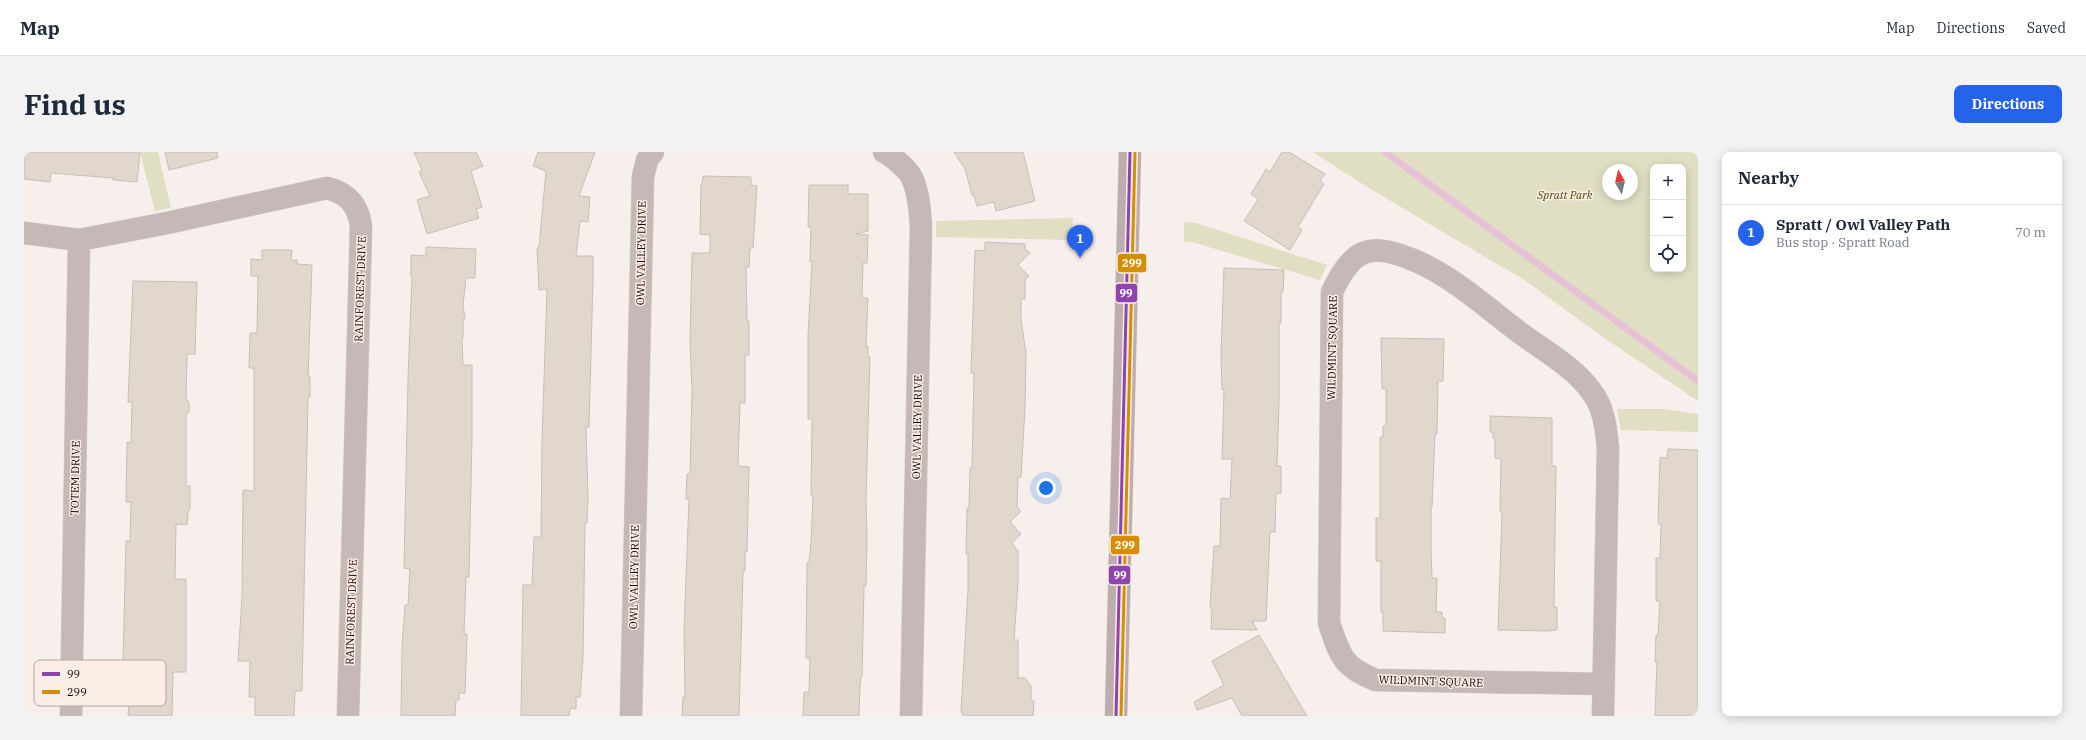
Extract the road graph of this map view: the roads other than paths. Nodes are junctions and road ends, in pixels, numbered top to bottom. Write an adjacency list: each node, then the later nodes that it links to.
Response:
1 (653, 152): 11 (street, OWL VALLEY DRIVE)
2 (884, 152): 12 (street, OWL VALLEY DRIVE)
3 (1130, 152): 13 (street)
4 (24, 233): 5 (street, RAINFOREST DRIVE)
5 (79, 240): 6 (street, TOTEM DRIVE); 10 (street, RAINFOREST DRIVE)
6 (72, 660)
7 (1603, 684): 7 (street, WILDMINT SQUARE); 14 (street, WILDMINT SQUARE)
8 (71, 706): 9 (street, TOTEM DRIVE)
9 (71, 716)
10 (348, 716)
11 (631, 716)
12 (911, 716)
13 (1116, 716)
14 (1603, 716)

